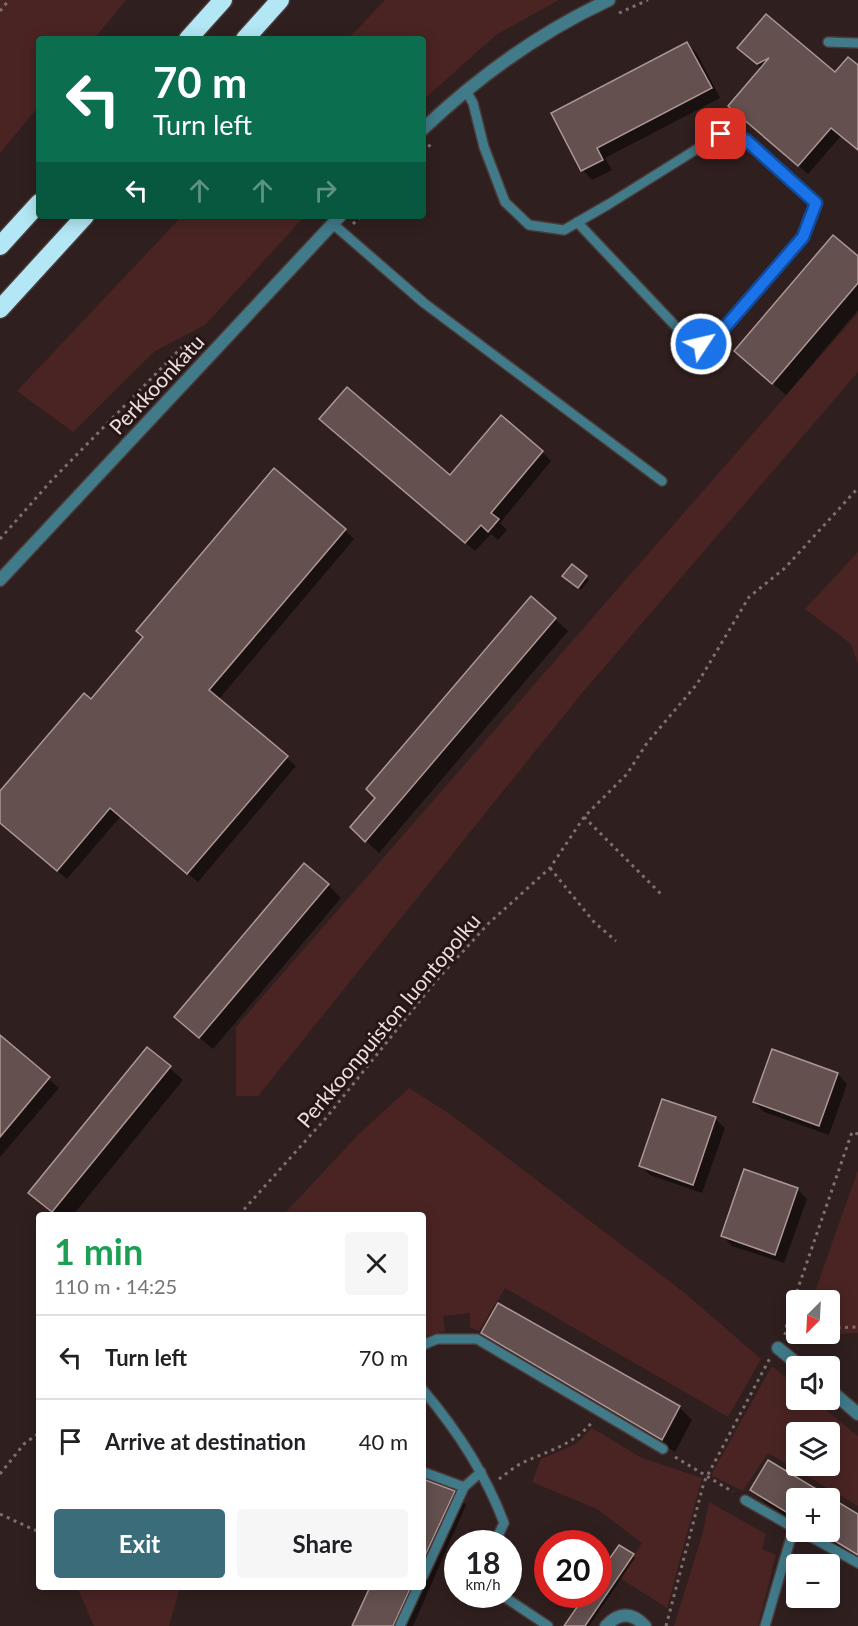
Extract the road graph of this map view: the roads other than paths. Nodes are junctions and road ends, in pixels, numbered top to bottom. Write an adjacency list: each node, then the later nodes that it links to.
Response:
1 (223, 0): 4 (highway)
2 (280, 0): 5 (highway)
3 (609, 0): 8 (street)
4 (191, 36)
5 (248, 36)
6 (828, 42): 7 (lane)
7 (858, 43)
8 (466, 91): 9 (street); 13 (lane)
9 (426, 126)
10 (36, 206): 14 (highway)
11 (82, 219): 15 (highway)
12 (337, 220): 16 (lane); 17 (street, Perkkoonkatu)
13 (577, 222): 13 (lane)
14 (0, 246)
15 (0, 309)
16 (662, 481)
17 (0, 580)
18 (426, 1344): 24 (lane)
19 (778, 1348): 20 (street)
20 (788, 1356)
21 (426, 1394): 25 (lane)
22 (840, 1398): 23 (street)
23 (858, 1413)
24 (663, 1449)
25 (481, 1472): 27 (lane); 30 (lane)
26 (426, 1473): 27 (lane)
27 (464, 1487): 34 (lane)
28 (745, 1500): 29 (lane)
29 (786, 1523)
30 (501, 1530)
31 (793, 1542): 41 (lane)
32 (820, 1542): 33 (lane)
33 (858, 1563)
34 (426, 1569)
35 (417, 1590): 37 (lane)
36 (521, 1608): 38 (lane)
37 (400, 1626)
38 (548, 1626)
39 (606, 1626): 40 (street)
40 (645, 1626)
41 (765, 1626)

